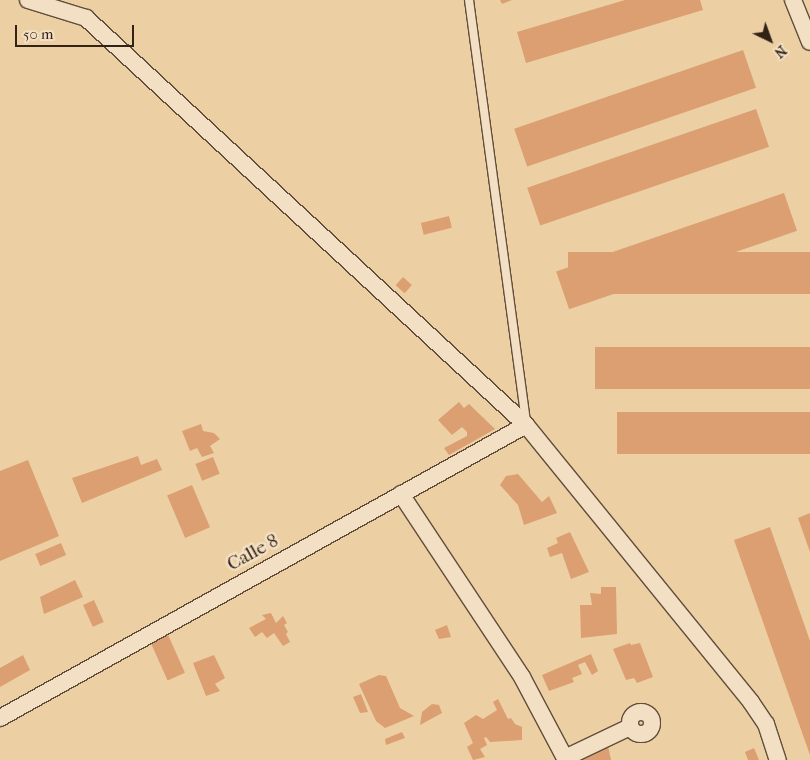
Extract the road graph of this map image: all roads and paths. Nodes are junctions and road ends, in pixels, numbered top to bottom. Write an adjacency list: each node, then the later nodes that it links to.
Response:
1 (28, 0): 5 (street)
2 (468, 0): 5 (lane)
3 (793, 0): 4 (street)
4 (810, 42)
5 (526, 425): 6 (street, Calle 8); 10 (street)
6 (401, 494): 7 (street, Calle 8); 9 (street)
7 (0, 718)
8 (630, 727): 9 (street)
9 (565, 759)
10 (778, 760)

